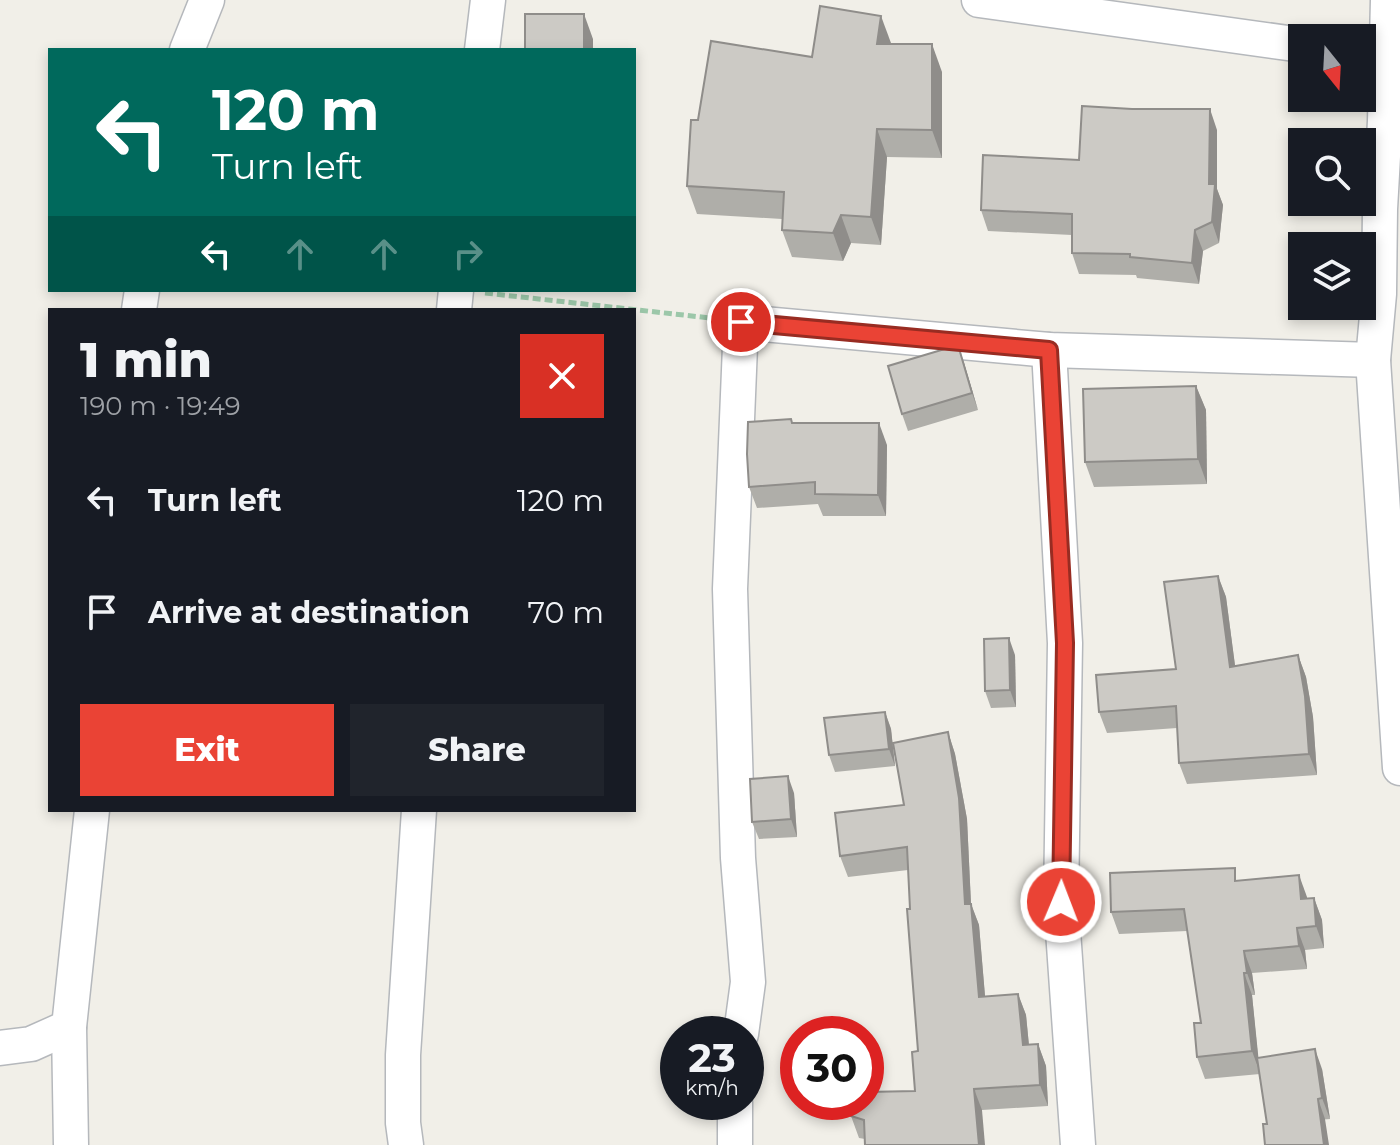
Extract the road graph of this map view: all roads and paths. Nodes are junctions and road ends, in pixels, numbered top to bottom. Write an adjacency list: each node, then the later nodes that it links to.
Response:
1 (207, 0): 6 (street)
2 (488, 0): 7 (street)
3 (979, 0): 5 (street)
4 (1388, 0): 8 (street)
5 (1288, 43)
6 (188, 48)
7 (482, 48)
8 (1376, 51)
9 (1376, 65): 10 (street)
10 (1390, 207): 16 (street)
11 (474, 292): 12 (path)
12 (616, 308)
13 (636, 310): 14 (path)
14 (741, 322): 15 (street); 20 (street)
15 (1049, 350): 16 (street); 27 (street)
16 (1373, 360): 17 (street)
17 (1400, 768)
18 (92, 812): 21 (street)
19 (419, 812): 25 (street)
20 (743, 1016)
21 (69, 1027): 22 (street); 24 (street)
22 (0, 1048)
23 (735, 1120): 26 (street)
24 (71, 1145)
25 (406, 1145)
26 (735, 1145)
27 (1078, 1145)

